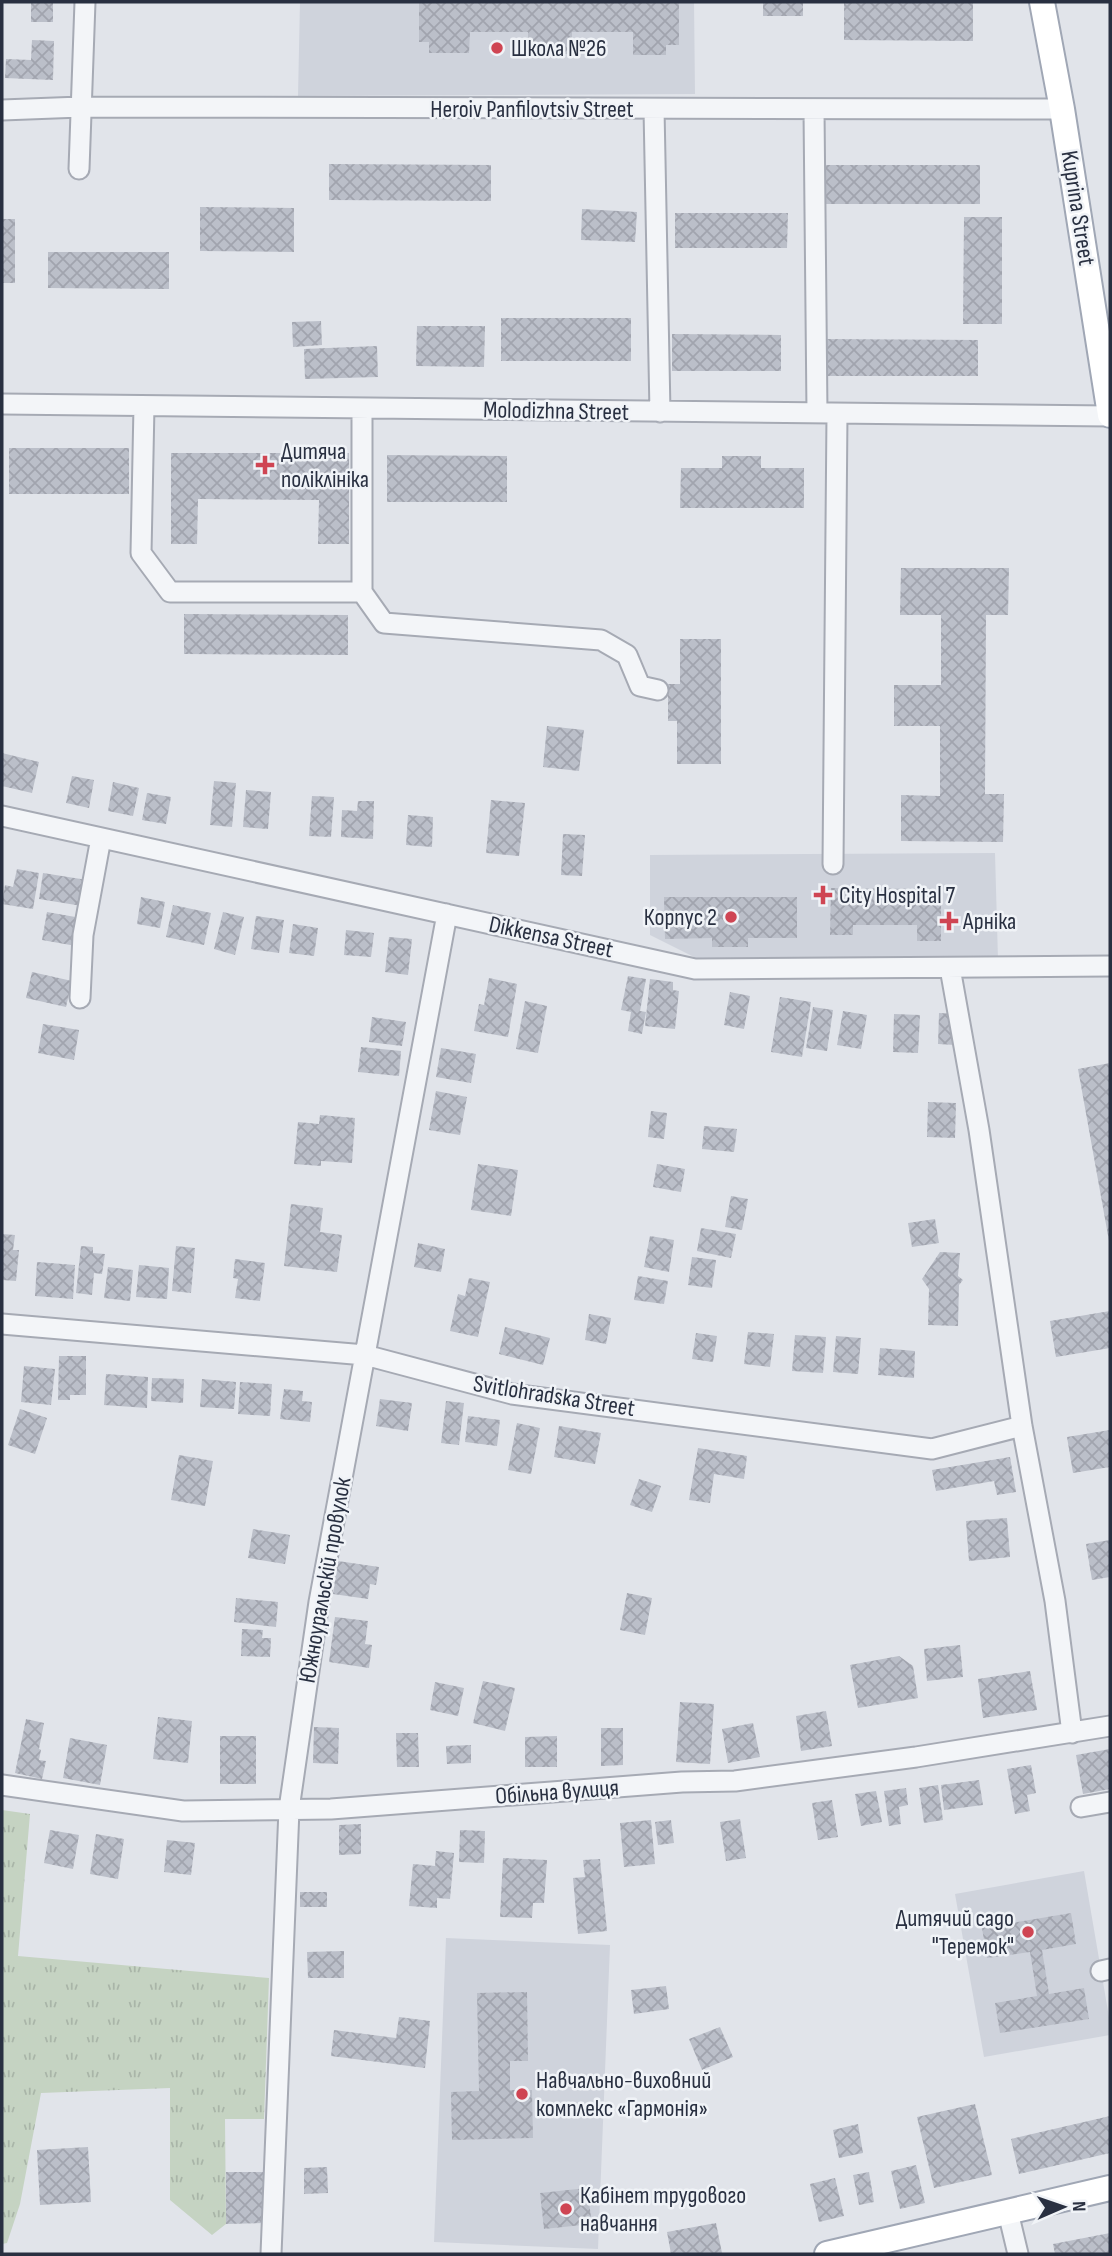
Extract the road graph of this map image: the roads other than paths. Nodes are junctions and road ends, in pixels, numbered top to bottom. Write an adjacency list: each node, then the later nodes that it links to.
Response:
1 (85, 2): 3 (street)
2 (1042, 2): 5 (main road, Kuprina Street)
3 (81, 107): 4 (street, Heroiv Panfilovtsiv Street); 6 (street, Heroiv Panfilovtsiv Street); 8 (street)
4 (654, 109): 7 (street, Heroiv Panfilovtsiv Street); 12 (street)
5 (1062, 109): 7 (street, Heroiv Panfilovtsiv Street); 15 (main road, Kuprina Street)
6 (2, 110)
7 (814, 110): 13 (street)
8 (79, 169)
9 (2, 404): 10 (street, Molodizhna Street)
10 (144, 406): 11 (street, Molodizhna Street); 16 (street)
11 (362, 408): 12 (street, Molodizhna Street); 16 (street)
12 (660, 412): 13 (street, Molodizhna Street)
13 (817, 414): 14 (street, Molodizhna Street)
14 (837, 414): 15 (street, Molodizhna Street); 20 (street)
15 (1110, 416)
16 (362, 592): 17 (street)
17 (658, 690)
18 (2, 816): 19 (street, Dikkensa Street)
19 (101, 838): 21 (street, Dikkensa Street); 24 (street)
20 (833, 864)
21 (447, 914): 23 (street, Dikkensa Street); 26 (street, Южноуральскій провулок)
22 (1110, 966): 23 (street, Dikkensa Street)
23 (950, 968): 27 (street)
24 (80, 998)
25 (2, 1325): 26 (street, Svitlohradska Street)
26 (365, 1355): 27 (street, Svitlohradska Street); 33 (street, Южноуральскій провулок)
27 (1022, 1426): 29 (street)
28 (1110, 1726): 29 (street, Обільна вулиця)
29 (1072, 1733): 33 (street, Обільна вулиця)
30 (2, 1785): 33 (street, Обільна вулиця)
31 (1110, 1802): 32 (street)
32 (1081, 1807)
33 (289, 1809): 36 (street, Южноуральскій провулок)
34 (1110, 2188): 35 (main road)
35 (1008, 2211): 37 (main road); 38 (street)
36 (271, 2254)
37 (827, 2254)
38 (1018, 2254)

